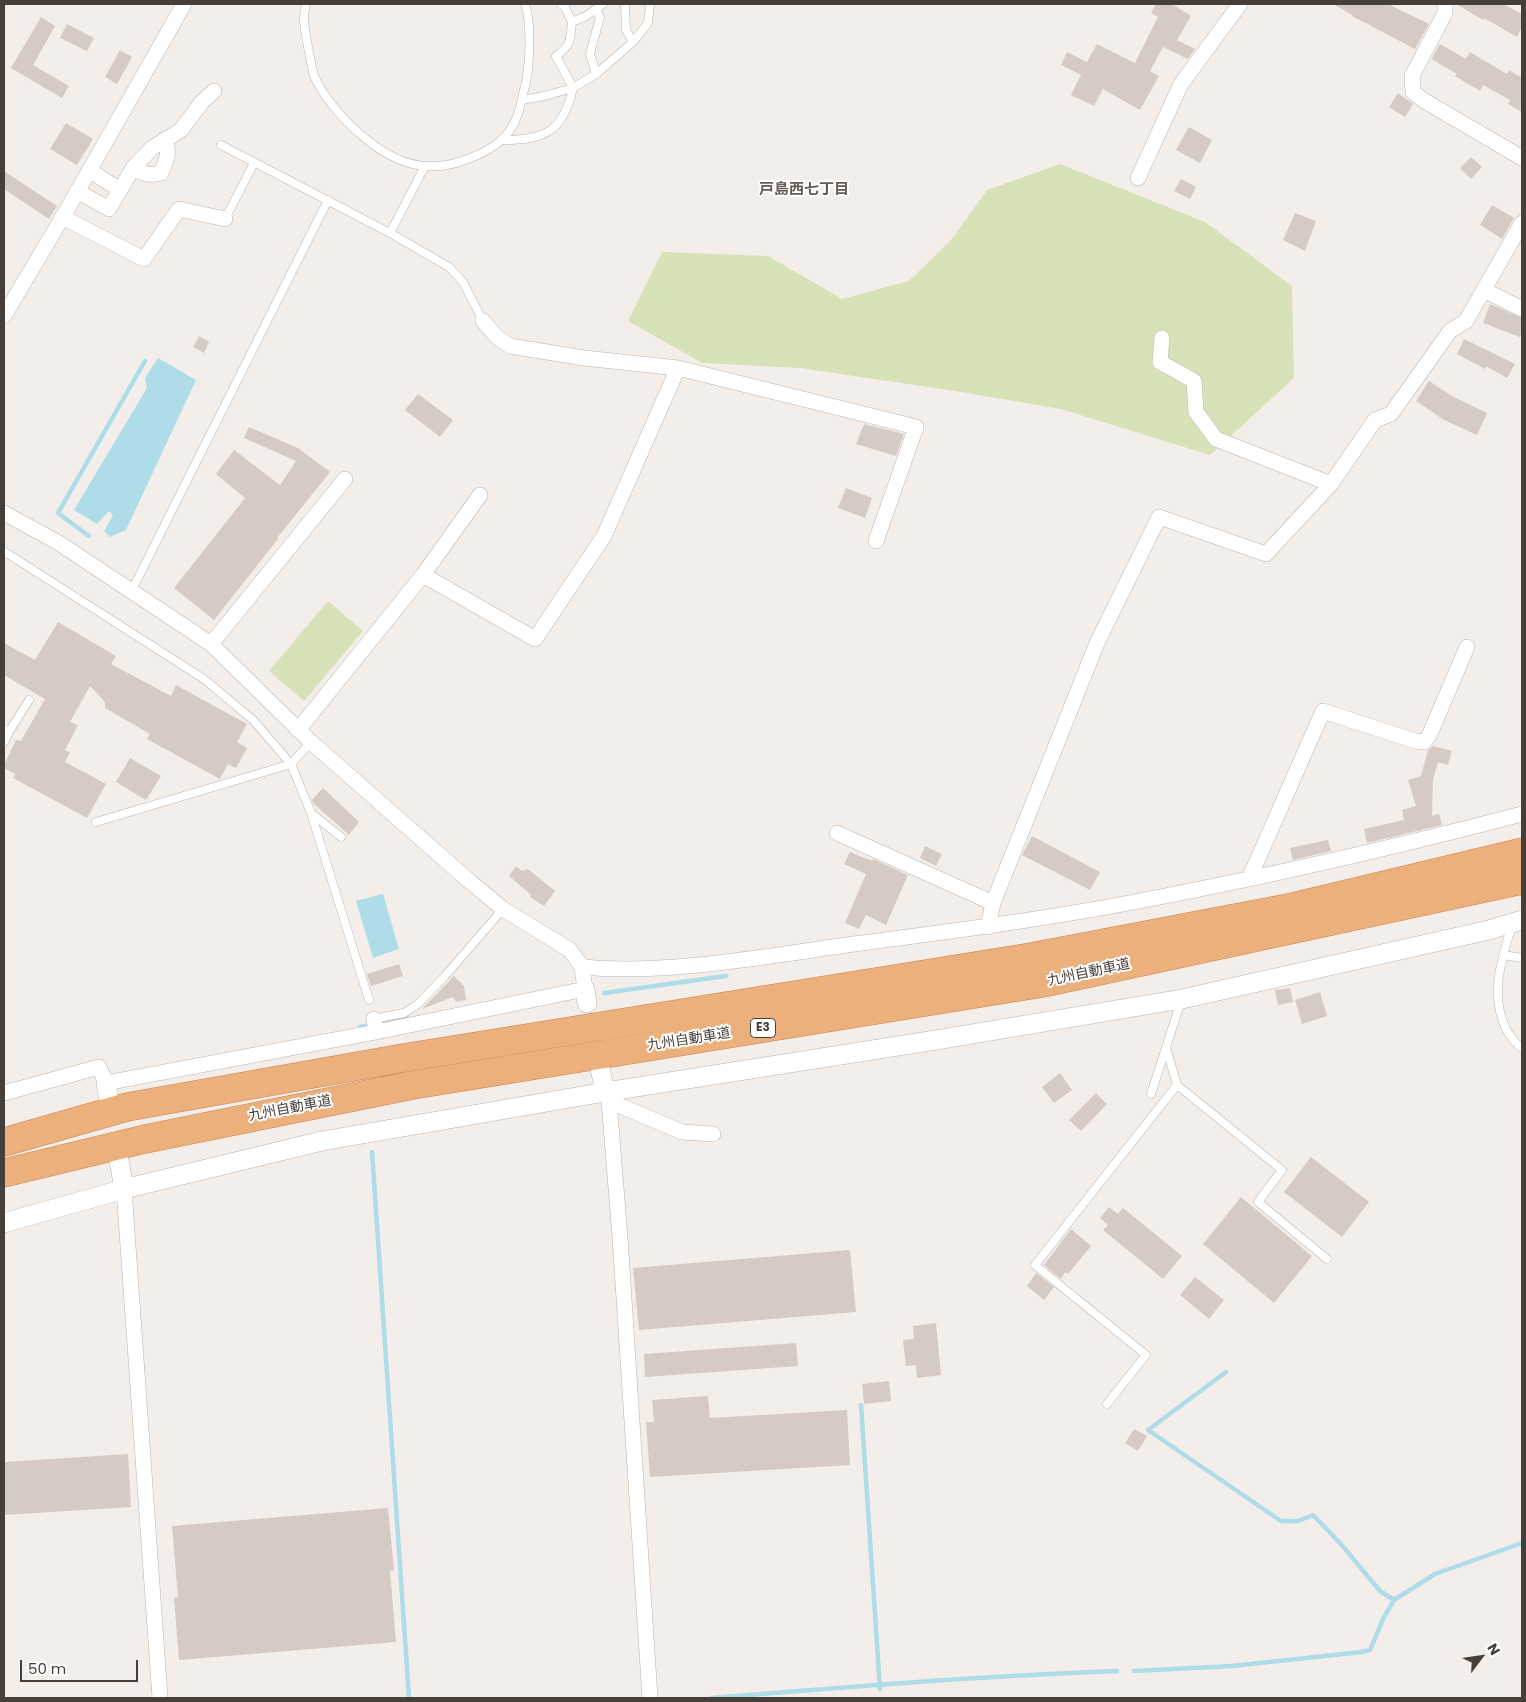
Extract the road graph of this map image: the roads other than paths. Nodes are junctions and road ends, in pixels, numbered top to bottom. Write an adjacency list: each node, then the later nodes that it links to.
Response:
1 (184, 4): 23 (street)
2 (306, 4): 21 (lane)
3 (525, 4): 15 (lane)
4 (561, 4): 10 (lane)
5 (625, 4): 11 (lane)
6 (650, 4): 11 (lane)
7 (1240, 4): 24 (street)
8 (1445, 4): 19 (street)
9 (600, 6): 10 (lane); 12 (lane)
10 (572, 22): 13 (lane)
11 (633, 42): 12 (lane)
12 (596, 74): 13 (lane)
13 (573, 88): 15 (lane); 17 (lane)
14 (214, 91): 16 (street)
15 (522, 100): 17 (lane)
16 (164, 140): 22 (street); 22 (street)
17 (502, 140): 21 (lane)
18 (220, 146): 20 (lane)
19 (1522, 158)
20 (254, 163): 27 (lane); 29 (lane)
21 (425, 166): 31 (lane)
22 (133, 168): 25 (street)
23 (89, 170): 25 (street); 26 (street)
24 (1138, 178)
25 (120, 190): 26 (street)
26 (76, 191): 28 (street)
27 (328, 200): 31 (lane); 45 (lane)
28 (62, 217): 29 (street); 34 (street)
29 (224, 219)
30 (1522, 223): 32 (street)
31 (390, 233): 35 (lane)
32 (1484, 290): 33 (street); 39 (street)
33 (1522, 309)
34 (4, 316)
35 (483, 321): 37 (street)
36 (1162, 338): 39 (street)
37 (678, 368): 42 (street); 44 (street)
38 (345, 478): 46 (street)
39 (1331, 484): 62 (street)
40 (480, 495): 44 (street)
41 (4, 513): 45 (street)
42 (876, 541)
43 (4, 554): 53 (lane)
44 (423, 575): 50 (street)
45 (131, 592): 46 (street)
46 (211, 644): 50 (street)
47 (1467, 647): 60 (street)
48 (29, 700): 49 (lane)
49 (6, 730): 51 (lane)
50 (298, 730): 52 (street)
51 (4, 742)
52 (311, 742): 53 (lane); 63 (street)
53 (291, 764): 54 (lane); 56 (lane)
54 (311, 813): 58 (lane); 70 (lane)
55 (1522, 814): 60 (street)
56 (96, 822)
57 (837, 834): 62 (street)
58 (341, 837)
59 (1522, 852): 80 (highway, 九州自動車道 / E3)
60 (1249, 879): 65 (street)
61 (1522, 880): 82 (highway, 九州自動車道 / E3)
62 (993, 903): 65 (street)
63 (503, 909): 68 (street); 71 (lane)
64 (1517, 922): 66 (lane); 69 (street)
65 (988, 926): 68 (street)
66 (1503, 955): 67 (lane); 73 (lane)
67 (1522, 958)
68 (582, 968): 71 (street)
69 (1182, 999): 72 (lane); 78 (street)
70 (369, 1000)
71 (375, 1026): 76 (street)
72 (1166, 1047): 75 (lane); 77 (lane)
73 (1522, 1048)
74 (600, 1068): 78 (street)
75 (1177, 1085): 85 (lane); 86 (lane)
76 (4, 1093)
77 (1151, 1094)
78 (608, 1095): 79 (street); 83 (street); 88 (street)
79 (713, 1134)
80 (4, 1142)
81 (119, 1160): 83 (street)
82 (4, 1173)
83 (124, 1189): 84 (street); 87 (street)
84 (4, 1223)
85 (1327, 1259)
86 (1107, 1404)
87 (160, 1698)
88 (650, 1698)

